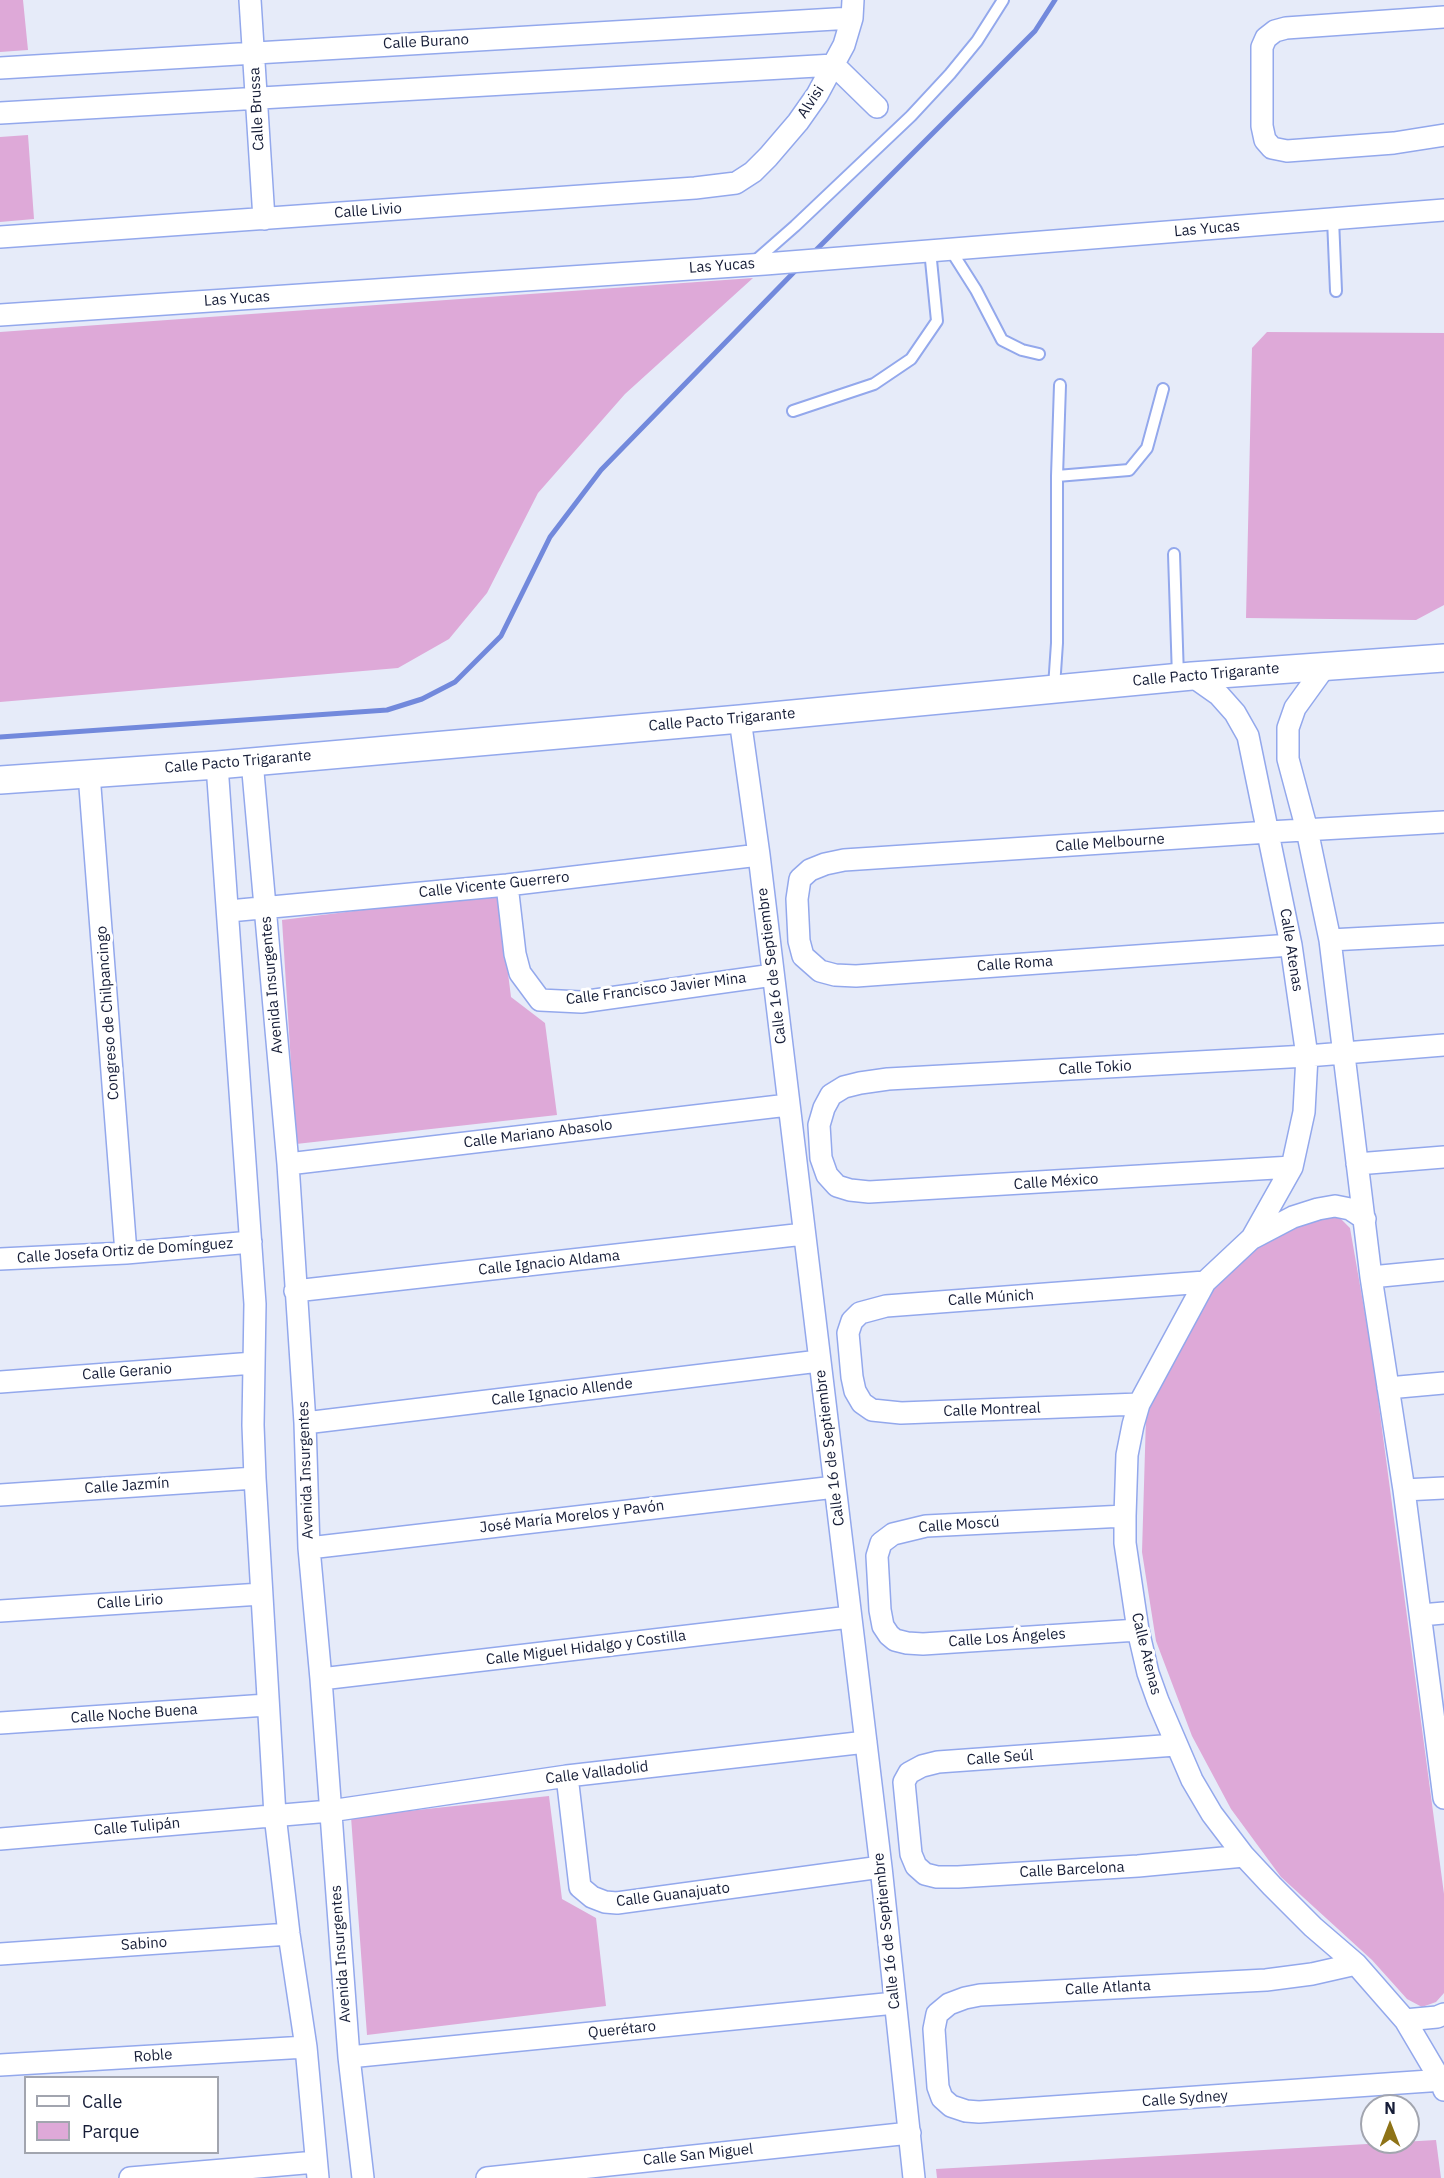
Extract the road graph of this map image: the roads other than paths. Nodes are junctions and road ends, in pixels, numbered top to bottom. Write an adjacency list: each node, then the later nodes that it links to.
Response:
1 (250, 0): 5 (street, Calle Brussa)
2 (1003, 0): 18 (lane)
3 (852, 9): 5 (street, Calle Burano); 6 (street, Alvisi)
4 (1444, 17): 11 (street)
5 (254, 52): 7 (street, Calle Burano); 8 (street, Calle Brussa)
6 (834, 64): 8 (street); 9 (street); 12 (street, Alvisi)
7 (0, 68)
8 (256, 98): 10 (street); 14 (street, Calle Brussa)
9 (877, 107)
10 (0, 113)
11 (1444, 135)
12 (736, 183): 14 (street, Calle Livio)
13 (1444, 210): 15 (street, Las Yucas)
14 (264, 219): 16 (street, Calle Livio)
15 (1333, 219): 17 (street, Las Yucas); 19 (lane)
16 (0, 237)
17 (940, 250): 18 (street, Las Yucas); 21 (lane); 24 (lane)
18 (758, 264): 20 (street, Las Yucas)
19 (1336, 291)
20 (0, 315)
21 (1039, 354)
22 (1060, 385): 25 (lane)
23 (1163, 389): 25 (lane)
24 (793, 411)
25 (1057, 476): 30 (lane)
26 (1174, 554): 29 (lane)
27 (1444, 658): 28 (street, Calle Pacto Trigarante)
28 (1326, 665): 29 (street, Calle Pacto Trigarante); 37 (street)
29 (1185, 677): 30 (street, Calle Pacto Trigarante); 38 (street, Calle Atenas)
30 (1053, 689): 31 (street, Calle Pacto Trigarante)
31 (740, 719): 32 (street, Calle Pacto Trigarante); 39 (street, Calle 16 de Septiembre)
32 (252, 761): 33 (street, Calle Pacto Trigarante); 42 (street, Avenida Insurgentes)
33 (217, 765): 34 (street, Calle Pacto Trigarante); 43 (street)
34 (89, 774): 35 (street, Calle Pacto Trigarante); 61 (street, Congreso de Chilpancingo)
35 (0, 780)
36 (1444, 822): 37 (street, Calle Melbourne)
37 (1307, 830): 38 (street, Calle Melbourne); 45 (street)
38 (1269, 832): 41 (street, Calle Melbourne); 46 (street, Calle Atenas)
39 (759, 855): 40 (street, Calle Vicente Guerrero); 47 (street, Calle 16 de Septiembre)
40 (507, 885): 42 (street, Calle Vicente Guerrero); 47 (street, Calle Francisco Javier Mina)
41 (797, 899): 46 (street, Calle Roma)
42 (266, 908): 43 (street, Calle Vicente Guerrero); 53 (street, Avenida Insurgentes)
43 (229, 911): 60 (street)
44 (1444, 934): 45 (street)
45 (1330, 940): 49 (street)
46 (1291, 945): 50 (street, Calle Atenas)
47 (773, 975): 51 (street, Calle 16 de Septiembre)
48 (1444, 1046): 49 (street, Calle Tokio)
49 (1343, 1052): 50 (street, Calle Tokio); 54 (street)
50 (1307, 1056): 55 (street, Calle Atenas); 56 (street, Calle Tokio)
51 (788, 1105): 53 (street, Calle Mariano Abasolo); 58 (street, Calle 16 de Septiembre)
52 (1444, 1157): 54 (street)
53 (288, 1164): 66 (street, Avenida Insurgentes)
54 (1357, 1164): 57 (street)
55 (1292, 1167): 56 (street, Calle México); 59 (street, Calle Atenas)
56 (827, 1175)
57 (1365, 1219): 59 (street, Calle Atenas); 64 (street)
58 (804, 1234): 66 (street, Calle Ignacio Aldama); 67 (street, Calle 16 de Septiembre)
59 (1252, 1239): 65 (street, Calle Atenas)
60 (250, 1242): 61 (street, Calle Josefa Ortiz de Domínguez); 68 (street)
61 (126, 1253): 62 (street, Calle Josefa Ortiz de Domínguez)
62 (0, 1259)
63 (1444, 1270): 64 (street)
64 (1371, 1277): 71 (street)
65 (1205, 1282): 72 (street, Calle Múnich); 73 (street, Calle Atenas)
66 (295, 1292): 74 (street, Avenida Insurgentes)
67 (819, 1361): 74 (street, Calle Ignacio Allende); 76 (street, Calle 16 de Septiembre)
68 (254, 1363): 69 (street, Calle Geranio); 75 (street)
69 (0, 1382)
70 (1444, 1383): 71 (street)
71 (1388, 1388): 78 (street)
72 (855, 1390): 73 (street, Calle Montreal)
73 (1139, 1404): 80 (street, Calle Atenas)
74 (305, 1423): 81 (street, Avenida Insurgentes)
75 (255, 1478): 79 (street, Calle Jazmín); 82 (street)
76 (835, 1486): 81 (street, José María Morelos y Pavón); 86 (street, Calle 16 de Septiembre)
77 (1444, 1488): 78 (street)
78 (1404, 1490): 85 (street)
79 (0, 1495)
80 (1125, 1516): 87 (street, Calle Moscú); 88 (street, Calle Atenas)
81 (309, 1548): 89 (street, Avenida Insurgentes)
82 (261, 1594): 83 (street, Calle Lirio); 90 (street)
83 (0, 1611)
84 (1444, 1613): 85 (street)
85 (1420, 1615): 92 (street)
86 (850, 1617): 89 (street, Calle Miguel Hidalgo y Costilla); 93 (street, Calle 16 de Septiembre)
87 (883, 1626): 88 (street, Calle Los Ángeles)
88 (1138, 1630): 94 (street, Calle Atenas)
89 (321, 1680): 97 (street, Avenida Insurgentes)
90 (267, 1705): 91 (street, Calle Noche Buena); 98 (street)
91 (0, 1723)
92 (1440, 1730): 96 (street)
93 (866, 1742): 95 (street, Calle Valladolid); 102 (street, Calle 16 de Septiembre)
94 (1176, 1745): 100 (street, Calle Seúl); 101 (street, Calle Atenas)
95 (567, 1776): 97 (street, Calle Valladolid); 102 (street, Calle Guanajuato)
96 (1444, 1798)
97 (330, 1811): 98 (street, Calle Valladolid); 110 (street, Avenida Insurgentes)
98 (275, 1815): 99 (street, Calle Tulipán); 103 (street)
99 (0, 1839)
100 (910, 1854): 101 (street, Calle Barcelona)
101 (1245, 1856): 105 (street, Calle Atenas)
102 (881, 1867): 106 (street, Calle 16 de Septiembre)
103 (289, 1934): 104 (street, Sabino); 109 (street)
104 (0, 1954)
105 (1356, 1964): 108 (street, Calle Atenas); 113 (street, Calle Atlanta)
106 (896, 2003): 110 (street, Querétaro); 114 (street, Calle 16 de Septiembre)
107 (1444, 2014): 108 (street)
108 (1405, 2020): 112 (street, Calle Atenas)
109 (306, 2047): 111 (street, Roble); 115 (street)
110 (349, 2058): 117 (street, Avenida Insurgentes)
111 (0, 2066)
112 (1443, 2084): 113 (street, Calle Sydney)
113 (938, 2086)
114 (910, 2133): 118 (street, Calle San Miguel); 119 (street, Calle 16 de Septiembre)
115 (316, 2170): 116 (street)
116 (130, 2178)
117 (363, 2178)
118 (487, 2178)
119 (914, 2178)

